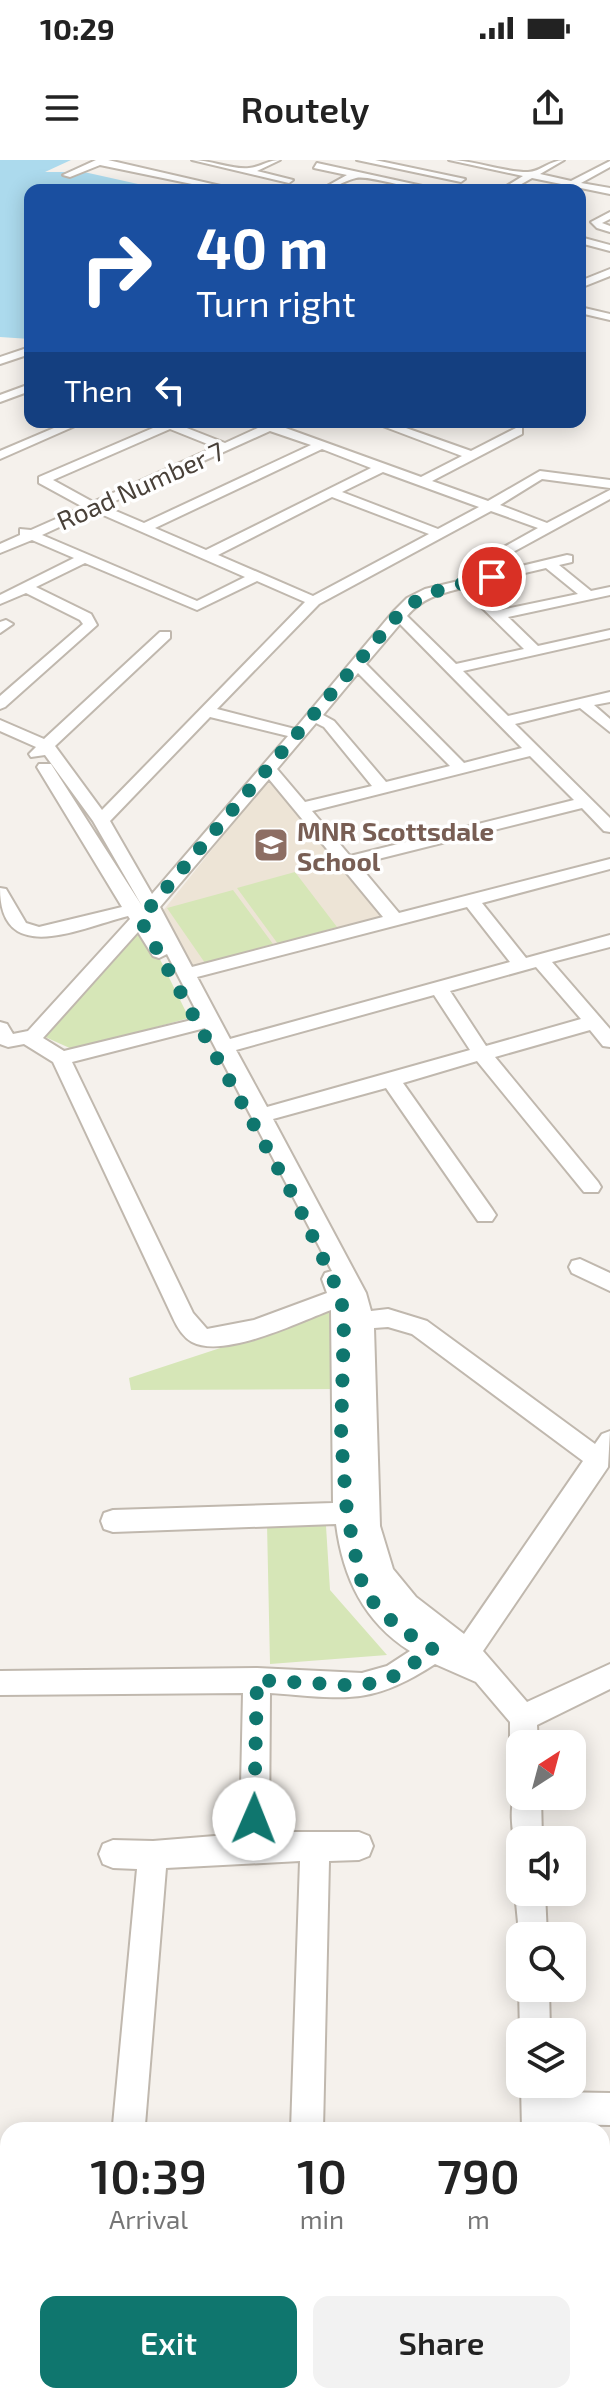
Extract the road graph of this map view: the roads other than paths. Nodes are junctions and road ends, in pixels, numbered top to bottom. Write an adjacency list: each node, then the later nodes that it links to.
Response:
1 (196, 160): 9 (street)
2 (276, 160): 16 (street)
3 (332, 160): 12 (street)
4 (361, 160): 17 (street)
5 (453, 160): 14 (street)
6 (500, 160): 14 (street)
7 (560, 160): 20 (street)
8 (101, 161): 15 (street); 18 (street)
9 (215, 162): 16 (street); 21 (street)
10 (610, 164): 24 (street)
11 (154, 165): 15 (street)
12 (317, 166): 19 (street); 23 (street)
13 (433, 166): 17 (street)
14 (486, 167): 20 (street); 22 (street)
15 (142, 170): 21 (street)
16 (250, 171): 23 (street); 26 (street)
17 (422, 172): 22 (street); 29 (street)
18 (67, 175)
19 (355, 175): 28 (street); 29 (street)
20 (531, 175): 24 (street); 31 (street)
21 (176, 178): 25 (street)
22 (461, 179): 30 (street)
23 (289, 180): 27 (street)
24 (573, 183): 32 (street)
25 (205, 184)
26 (220, 184)
27 (280, 184)
28 (336, 184)
29 (397, 184)
30 (452, 184)
31 (515, 184)
32 (578, 184)
33 (586, 186): 34 (street)
34 (610, 191)
35 (610, 215): 36 (street)
36 (610, 229)
37 (586, 242): 38 (street)
38 (610, 248)
39 (610, 272): 40 (street)
40 (586, 282)
41 (586, 311): 42 (street)
42 (610, 317)
43 (24, 352): 44 (street)
44 (3, 360): 45 (street)
45 (18, 364)
46 (24, 389): 47 (street)
47 (0, 399)
48 (64, 428): 57 (street)
49 (157, 428): 64 (street)
50 (176, 428): 55 (street)
51 (256, 428): 55 (street, Road Number 7)
52 (279, 428): 56 (street)
53 (397, 428): 58 (street)
54 (518, 431): 58 (street)
55 (220, 445): 64 (street, Road Number 7)
56 (321, 445): 59 (street); 67 (street)
57 (0, 455)
58 (472, 455): 60 (street)
59 (382, 467): 60 (street); 62 (street)
60 (423, 481): 65 (street)
61 (610, 484): 65 (street)
62 (333, 493): 69 (street); 72 (street)
63 (610, 494): 66 (street)
64 (88, 504): 67 (street); 68 (street, Road Number 7)
65 (490, 506): 66 (street); 69 (street)
66 (547, 527): 76 (street)
67 (145, 528): 72 (street)
68 (26, 532): 70 (street, Road Number 7); 71 (street, Road Number 7); 73 (street)
69 (438, 533): 82 (street)
70 (0, 540)
71 (0, 549)
72 (207, 555): 77 (street)
73 (86, 557): 77 (street); 79 (street)
74 (567, 559): 75 (street)
75 (548, 563): 78 (street); 80 (street)
76 (477, 566)
77 (257, 576): 82 (street)
78 (464, 583): 83 (street); 84 (street)
79 (25, 587): 81 (street); 92 (street)
80 (601, 594): 84 (street)
81 (0, 600)
82 (314, 601): 93 (street)
83 (398, 615): 88 (street); 89 (street)
84 (499, 615): 87 (street)
85 (610, 634): 87 (street)
86 (165, 635): 101 (street)
87 (535, 651): 89 (street)
88 (357, 664): 94 (street); 103 (street)
89 (454, 669): 95 (street)
90 (610, 697): 91 (street)
91 (583, 703): 95 (street); 97 (street)
92 (0, 704)
93 (206, 711): 98 (street); 107 (street)
94 (313, 715): 98 (street); 104 (street)
95 (507, 721): 100 (street)
96 (0, 725): 101 (street)
97 (610, 727)
98 (297, 734): 102 (street)
99 (0, 738): 101 (street)
100 (534, 750): 103 (street); 105 (street)
101 (41, 751): 107 (street); 113 (street)
102 (268, 768): 106 (street); 113 (street)
103 (460, 768): 104 (street)
104 (382, 788): 106 (street)
105 (585, 802): 108 (street); 109 (street)
106 (303, 808): 109 (street)
107 (101, 820): 113 (street)
108 (610, 827)
109 (347, 862): 114 (street)
110 (610, 864): 112 (street)
111 (0, 893): 113 (street)
112 (470, 899): 114 (street); 116 (street)
113 (142, 912): 117 (street); 120 (street); 122 (street)
114 (394, 919): 117 (street)
115 (610, 941): 116 (street)
116 (531, 963): 118 (street); 119 (street)
117 (186, 974): 124 (street)
118 (439, 988): 124 (street); 125 (street)
119 (594, 1022): 123 (street); 125 (street)
120 (198, 1024): 126 (street); 133 (street)
121 (0, 1028): 122 (street)
122 (30, 1039): 126 (street)
123 (610, 1041)
124 (224, 1047): 128 (street)
125 (482, 1054): 127 (street); 129 (street)
126 (61, 1058): 133 (street)
127 (390, 1079): 128 (street); 130 (street)
128 (261, 1116): 133 (street)
129 (591, 1187)
130 (485, 1215)
131 (580, 1267): 132 (street)
132 (610, 1283)
133 (348, 1295): 134 (street); 136 (street)
134 (363, 1321): 135 (street); 139 (street)
135 (604, 1451): 139 (street)
136 (347, 1513): 137 (street); 138 (street)
137 (113, 1521)
138 (434, 1650): 140 (street); 142 (street)
139 (467, 1652): 140 (street)
140 (487, 1675): 144 (street)
141 (610, 1676): 145 (street)
142 (257, 1680): 143 (street); 147 (street)
143 (0, 1683)
144 (523, 1730)
145 (526, 1730)
146 (359, 1846): 148 (street)
147 (254, 1847): 148 (street); 150 (street)
148 (315, 1847): 154 (street)
149 (113, 1854): 150 (street)
150 (153, 1855): 153 (street)
151 (538, 2107): 152 (street)
152 (610, 2109)
153 (129, 2122)
154 (307, 2122)

